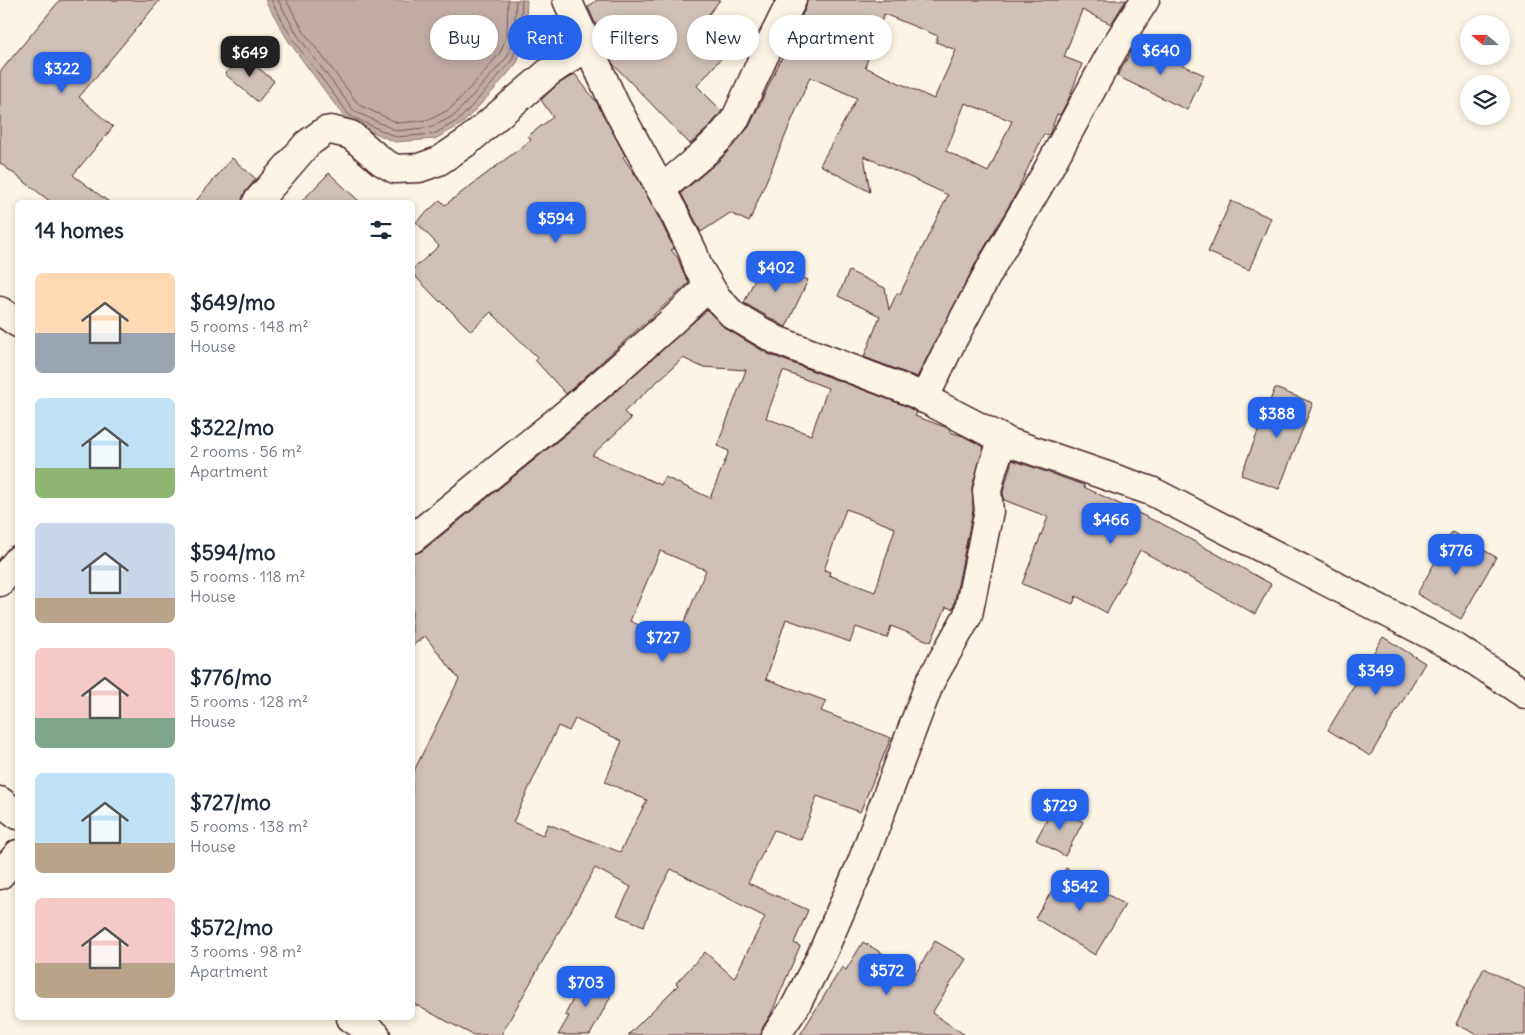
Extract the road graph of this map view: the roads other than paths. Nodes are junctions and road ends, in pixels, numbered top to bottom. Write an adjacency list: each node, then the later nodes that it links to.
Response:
1 (567, 0): 4 (street)
2 (792, 0): 5 (street)
3 (1145, 0): 10 (street)
4 (588, 46): 5 (street); 6 (street)
5 (661, 190): 7 (street)
6 (259, 200)
7 (709, 286): 10 (street); 12 (street)
8 (0, 311): 9 (street)
9 (15, 321)
10 (924, 399): 11 (street)
11 (1003, 439): 15 (street); 22 (street)
12 (415, 537)
13 (15, 564): 14 (street)
14 (0, 582)
15 (1525, 694)
16 (0, 801): 17 (street)
17 (15, 813)
18 (15, 858): 19 (street)
19 (0, 875)
20 (353, 1020): 21 (street)
21 (376, 1035)
22 (776, 1035)

